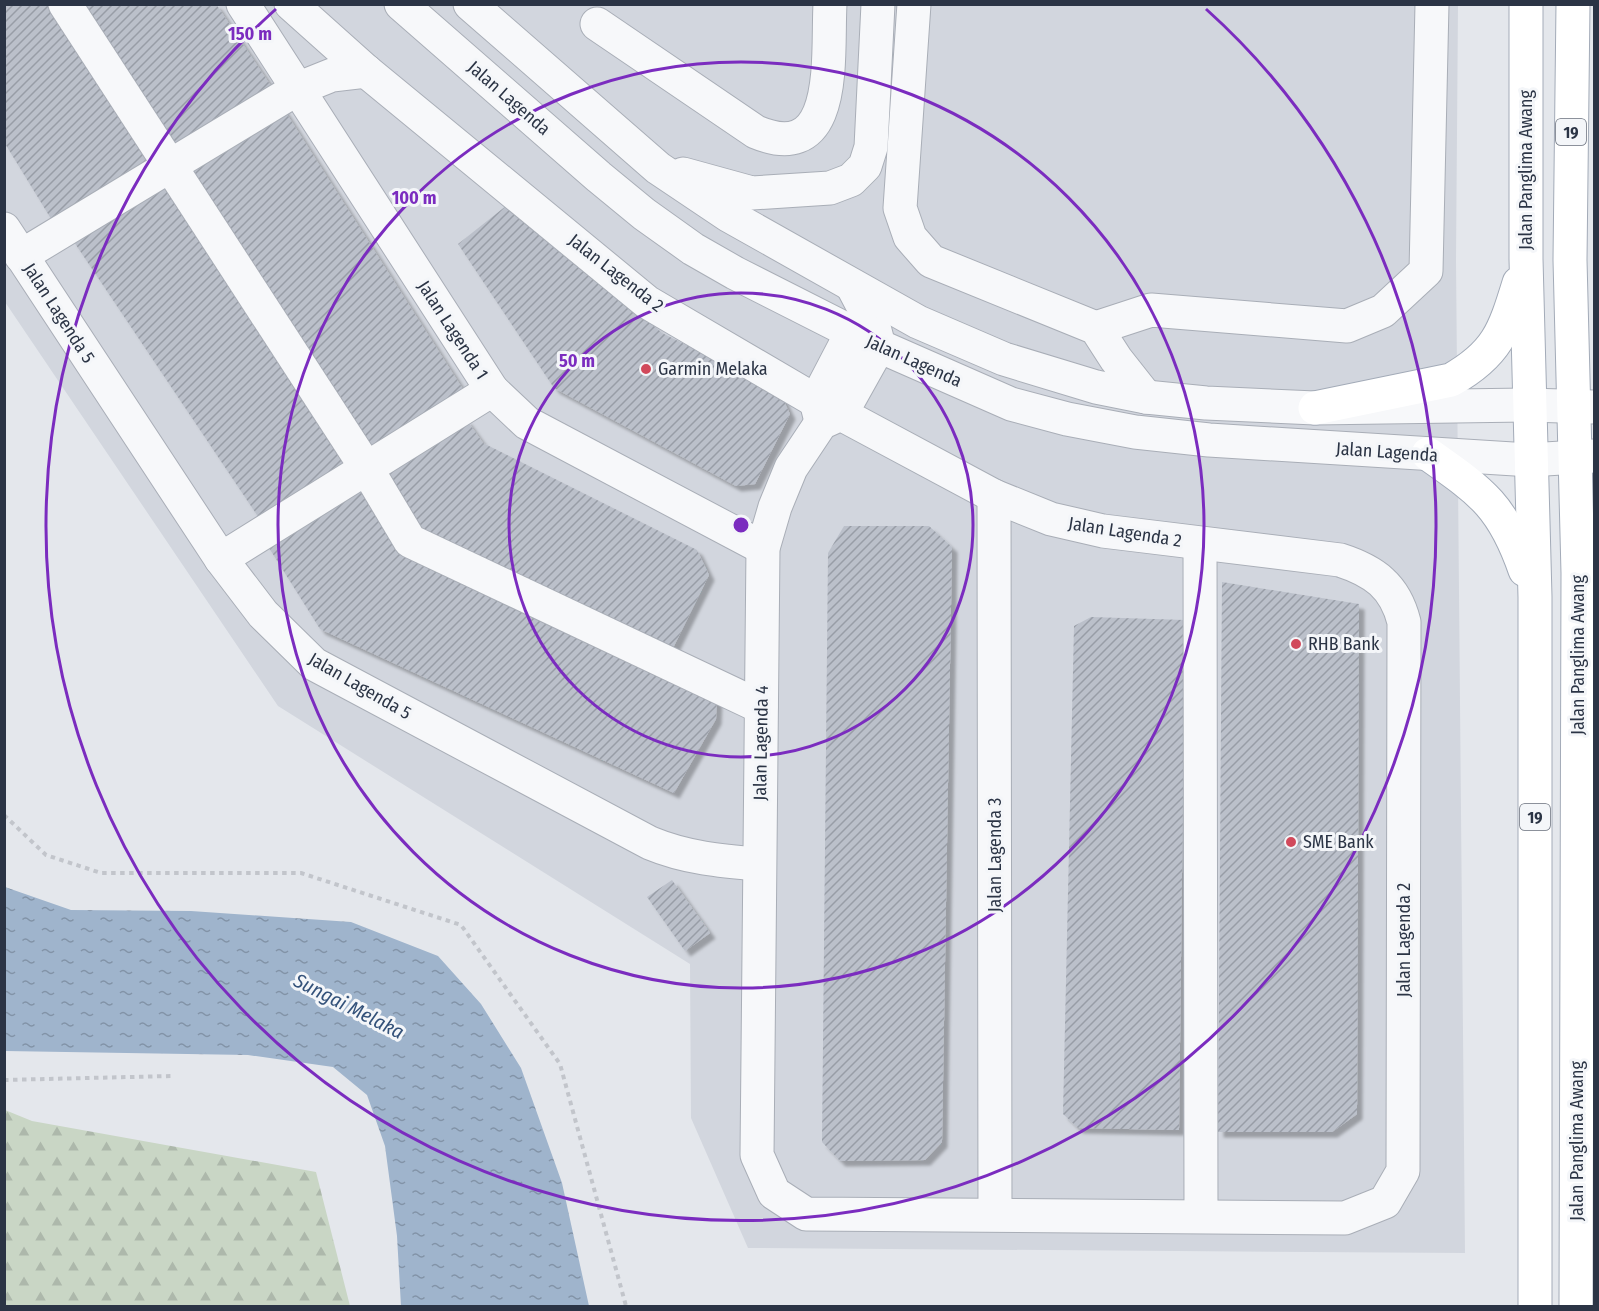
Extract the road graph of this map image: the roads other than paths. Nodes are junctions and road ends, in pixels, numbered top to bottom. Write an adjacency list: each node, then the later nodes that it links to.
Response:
1 (65, 4): 15 (street)
2 (243, 4): 14 (street, Jalan Lagenda 1)
3 (291, 4): 13 (street, Jalan Lagenda 2)
4 (401, 4): 24 (street, Jalan Lagenda)
5 (470, 4): 16 (street, Jalan Lagenda)
6 (830, 4): 12 (street)
7 (878, 4): 16 (street)
8 (914, 4): 23 (street)
9 (1432, 4): 23 (street)
10 (1526, 4): 18 (main road, Jalan Panglima Awang / 19)
11 (1573, 4): 19 (main road, Jalan Panglima Awang / 19)
12 (597, 24)
13 (366, 71): 14 (street); 30 (street, Jalan Lagenda 2)
14 (297, 88): 15 (street); 25 (street, Jalan Lagenda 1)
15 (168, 166): 17 (street); 34 (street)
16 (658, 168): 20 (street, Jalan Lagenda)
17 (13, 242): 39 (street, Jalan Lagenda 5)
18 (1526, 259): 27 (main road, Jalan Panglima Awang / 19); 29 (main road)
19 (1570, 260): 21 (main road); 28 (main road, Jalan Panglima Awang / 19)
20 (853, 287): 22 (street, Jalan Lagenda); 24 (street)
21 (1594, 317)
22 (918, 322): 24 (street); 26 (street, Jalan Lagenda)
23 (1096, 328): 26 (street)
24 (868, 335): 30 (street, Jalan Lagenda 4); 31 (street, Jalan Lagenda)
25 (492, 390): 34 (street); 38 (street, Jalan Lagenda 1)
26 (1146, 397): 29 (street, Jalan Lagenda)
27 (1529, 405): 28 (street, Jalan Lagenda); 29 (street, Jalan Lagenda); 33 (main road, Jalan Panglima Awang / 19)
28 (1584, 407): 32 (main road, Jalan Panglima Awang / 19)
29 (1315, 408)
30 (826, 412): 35 (street, Jalan Lagenda 2); 38 (street, Jalan Lagenda 4)
31 (1428, 454): 33 (street, Jalan Lagenda); 41 (main road)
32 (1584, 457): 33 (street, Jalan Lagenda); 40 (main road, Jalan Panglima Awang / 19)
33 (1529, 460): 41 (main road, Jalan Panglima Awang / 19)
34 (367, 469): 39 (street); 42 (street)
35 (994, 496): 37 (street, Jalan Lagenda 2); 44 (street, Jalan Lagenda 3)
36 (1594, 542): 40 (main road)
37 (1200, 544): 45 (street); 45 (street, Jalan Lagenda 2)
38 (764, 548): 42 (street, Jalan Lagenda 4)
39 (221, 559): 43 (street, Jalan Lagenda 5)
40 (1578, 573): 47 (main road, Jalan Panglima Awang / 19)
41 (1534, 597): 46 (main road, Jalan Panglima Awang / 19)
42 (761, 707): 43 (street, Jalan Lagenda 4)
43 (759, 864): 44 (street, Jalan Lagenda 4)
44 (995, 1214): 45 (street)
45 (1201, 1216)
46 (1535, 1306)
47 (1576, 1306)

